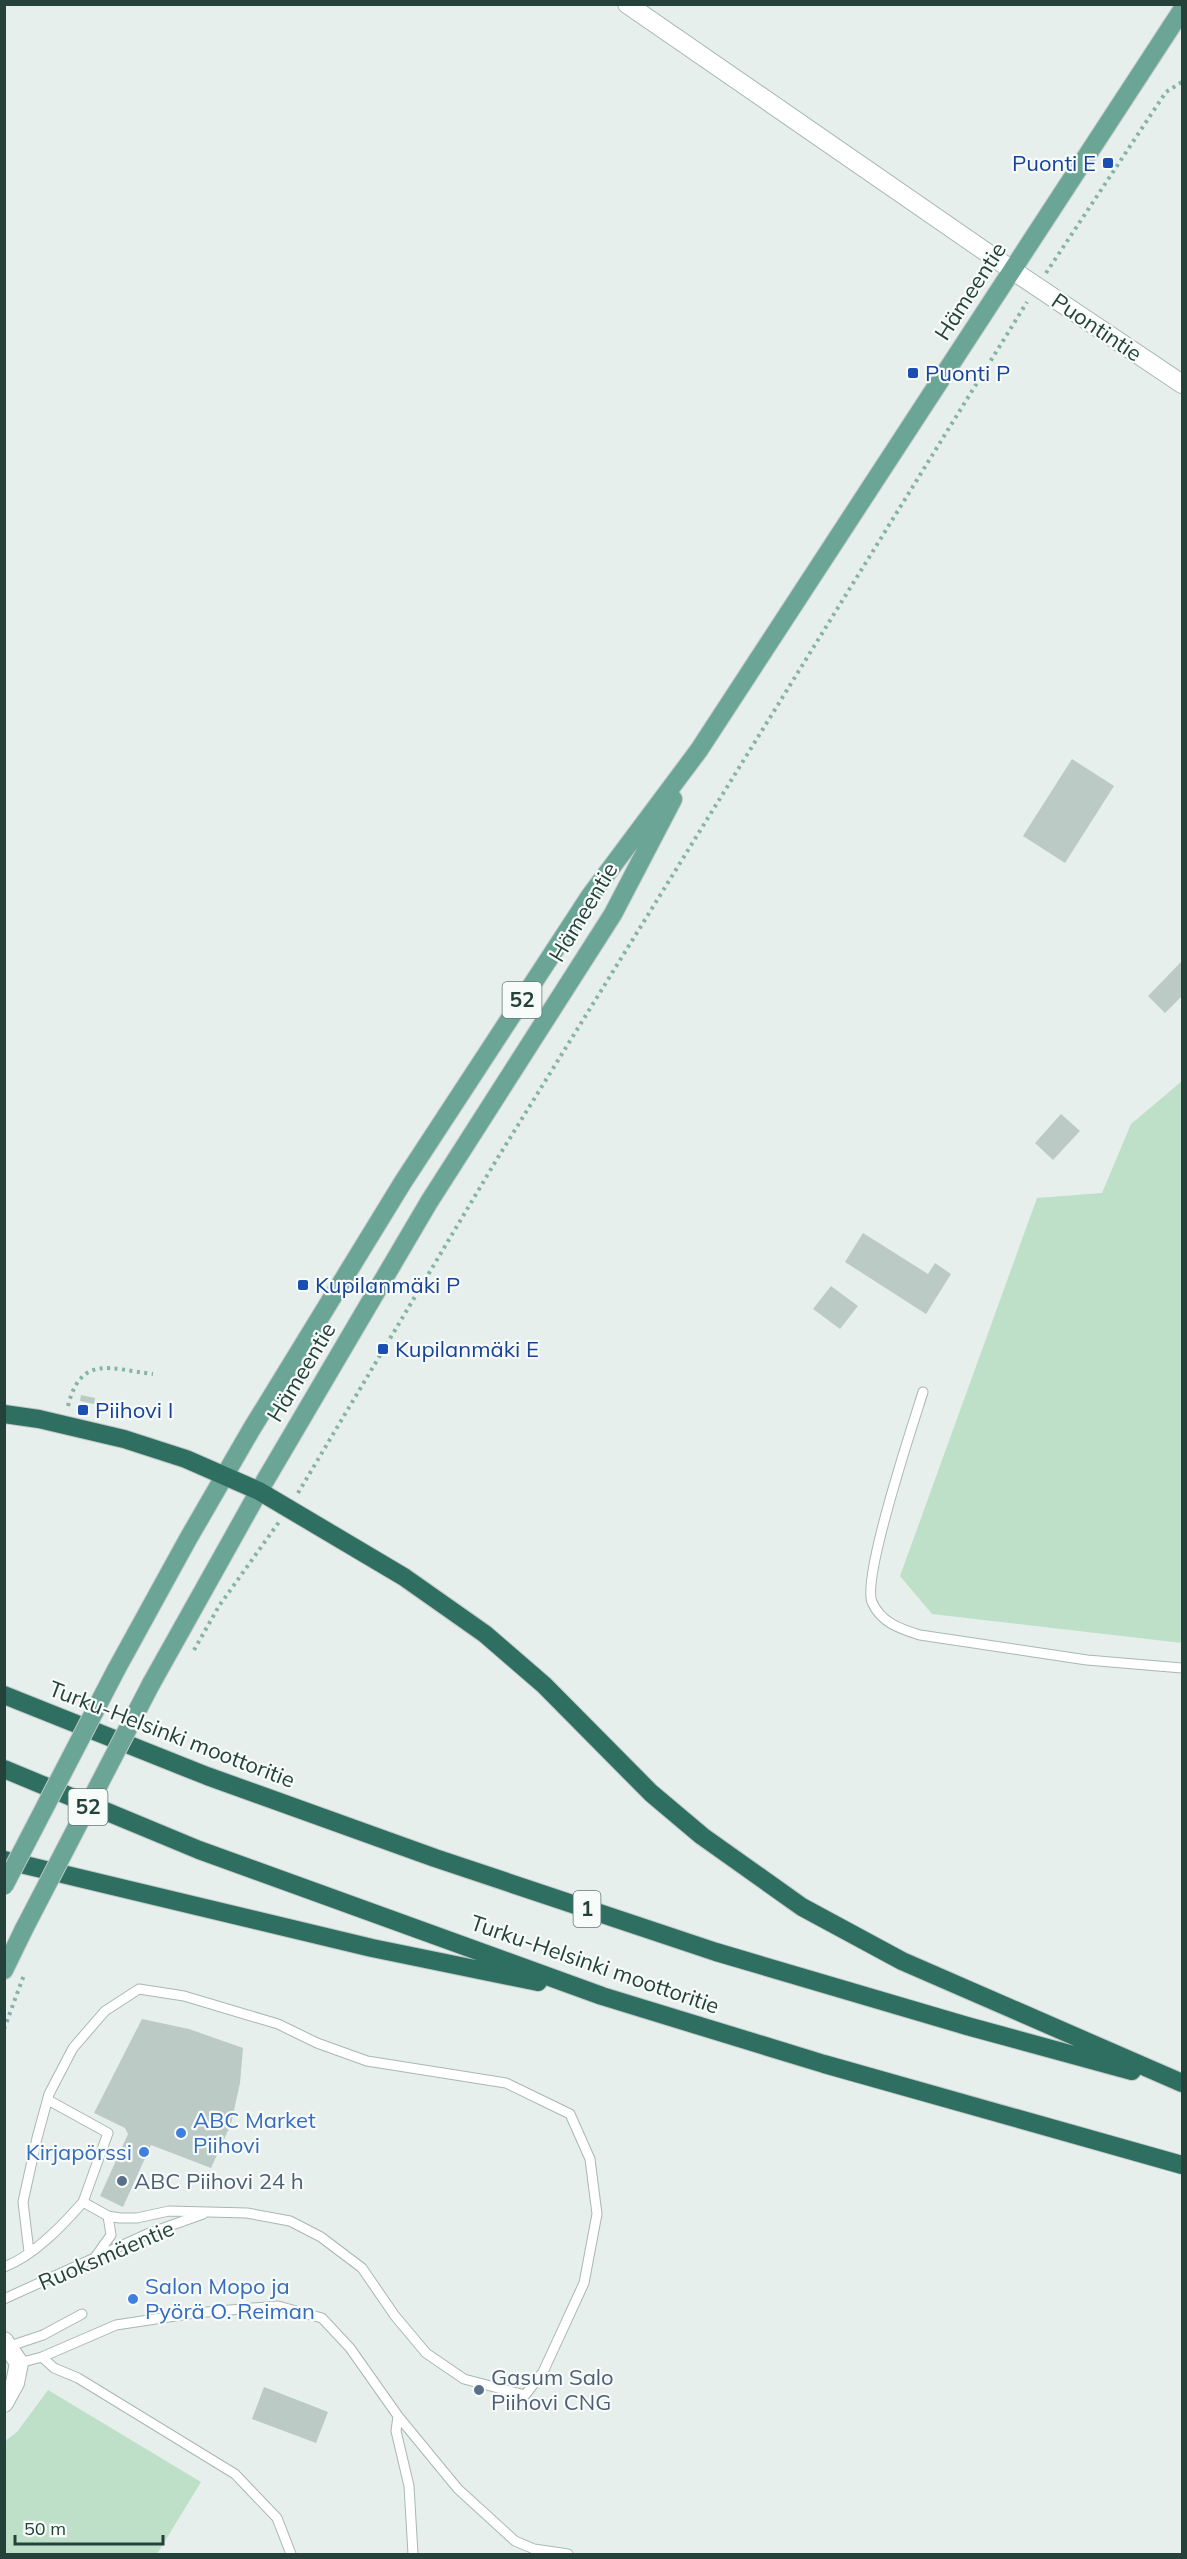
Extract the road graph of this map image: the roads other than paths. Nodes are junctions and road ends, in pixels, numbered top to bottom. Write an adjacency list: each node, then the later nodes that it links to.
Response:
1 (627, 4): 3 (street, Puontintie)
2 (1182, 10): 3 (main road, Hämeentie / 52)
3 (1012, 270): 4 (street, Puontintie); 5 (main road, Hämeentie / 52)
4 (1182, 384)
5 (699, 750): 8 (main road, Hämeentie / 52); 9 (main road, Hämeentie / 52)
6 (923, 1392): 10 (lane)
7 (4, 1414): 8 (highway)
8 (225, 1476): 9 (highway); 14 (main road, Hämeentie / 52, bridge)
9 (259, 1491): 15 (main road, Hämeentie / 52, bridge); 17 (highway)
10 (1182, 1668)
11 (4, 1695): 17 (highway, Turku-Helsinki moottoritie / 1)
12 (4, 1769): 16 (highway, Turku-Helsinki moottoritie)
13 (4, 1860): 16 (highway)
14 (4, 1886)
15 (4, 1970)
16 (602, 1995): 19 (highway, Turku-Helsinki moottoritie)
17 (1182, 2084)
18 (48, 2100): 20 (lane); 21 (lane, Ruoksmäentie); 23 (lane)
19 (1182, 2165)
20 (83, 2202): 22 (lane, Ruoksmäentie); 23 (lane, Ruoksmäentie)
21 (208, 2212): 22 (lane, Ruoksmäentie); 24 (lane, Ruoksmäentie)
22 (108, 2216): 24 (lane)
23 (29, 2252): 25 (lane, Ruoksmäentie)
24 (96, 2256): 26 (lane, Ruoksmäentie)
25 (4, 2267)
26 (4, 2299)
27 (82, 2314): 28 (lane)
28 (7, 2344): 30 (street)
29 (42, 2357): 30 (lane); 32 (lane); 34 (lane)
30 (19, 2363): 31 (street)
31 (4, 2403)
32 (398, 2416): 33 (lane); 35 (lane)
33 (515, 2541): 36 (lane); 37 (lane)
34 (291, 2554)
35 (413, 2554)
36 (522, 2554)
37 (568, 2554)

